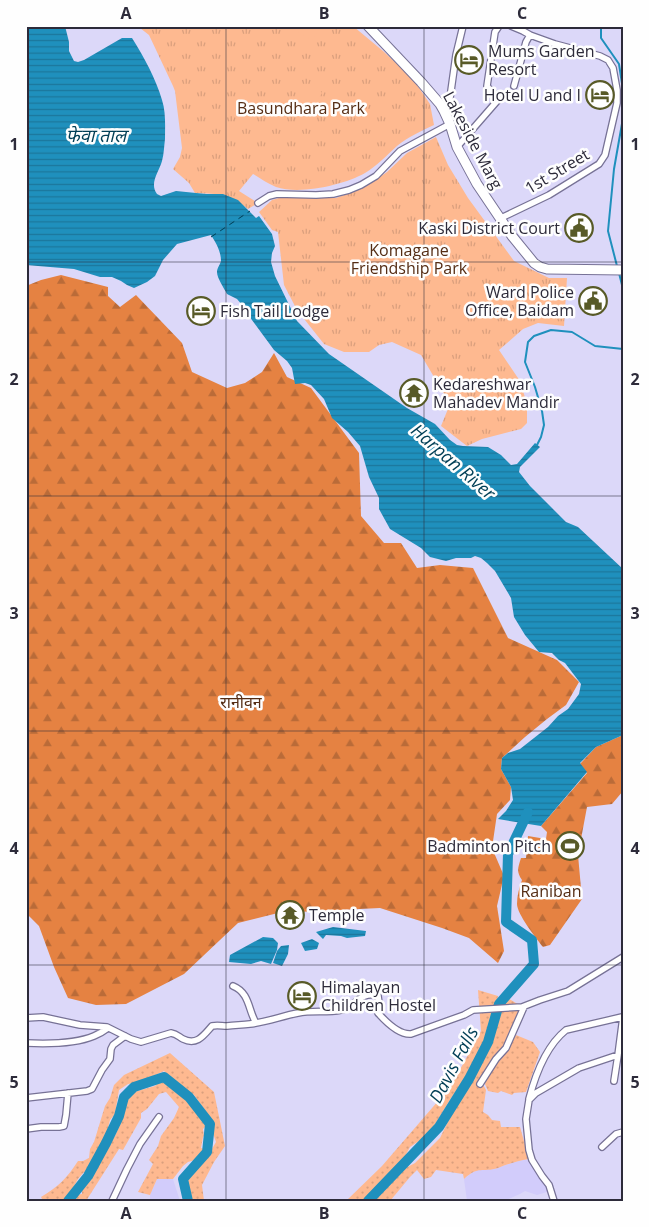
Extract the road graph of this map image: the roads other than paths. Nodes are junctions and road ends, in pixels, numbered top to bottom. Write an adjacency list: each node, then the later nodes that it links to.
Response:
1 (463, 26): 7 (street)
2 (499, 26): 9 (street)
3 (510, 26): 5 (street, 1st Street)
4 (370, 27): 7 (main road, Lakeside Marg)
5 (530, 35): 6 (street); 11 (street, 1st Street)
6 (514, 86)
7 (444, 111): 8 (main road, Lakeside Marg)
8 (450, 124): 9 (main road, Lakeside Marg); 10 (street)
9 (457, 146): 11 (main road, Lakeside Marg)
10 (258, 202)
11 (501, 218): 12 (main road, Lakeside Marg)
12 (623, 270)
13 (623, 957): 15 (street)
14 (233, 986): 18 (street)
15 (523, 1007): 18 (street); 24 (street)
16 (623, 1017): 22 (street); 27 (street)
17 (26, 1018): 19 (street)
18 (256, 1023): 20 (street)
19 (108, 1028): 20 (street); 21 (street)
20 (125, 1036): 25 (street)
21 (26, 1043)
22 (618, 1055): 23 (street); 27 (street)
23 (614, 1081)
24 (480, 1084)
25 (68, 1093): 26 (street); 29 (street)
26 (26, 1098)
27 (529, 1100): 33 (street)
28 (159, 1117): 32 (street)
29 (26, 1129)
30 (623, 1132): 31 (street)
31 (602, 1147)
32 (112, 1201)
33 (554, 1201)

